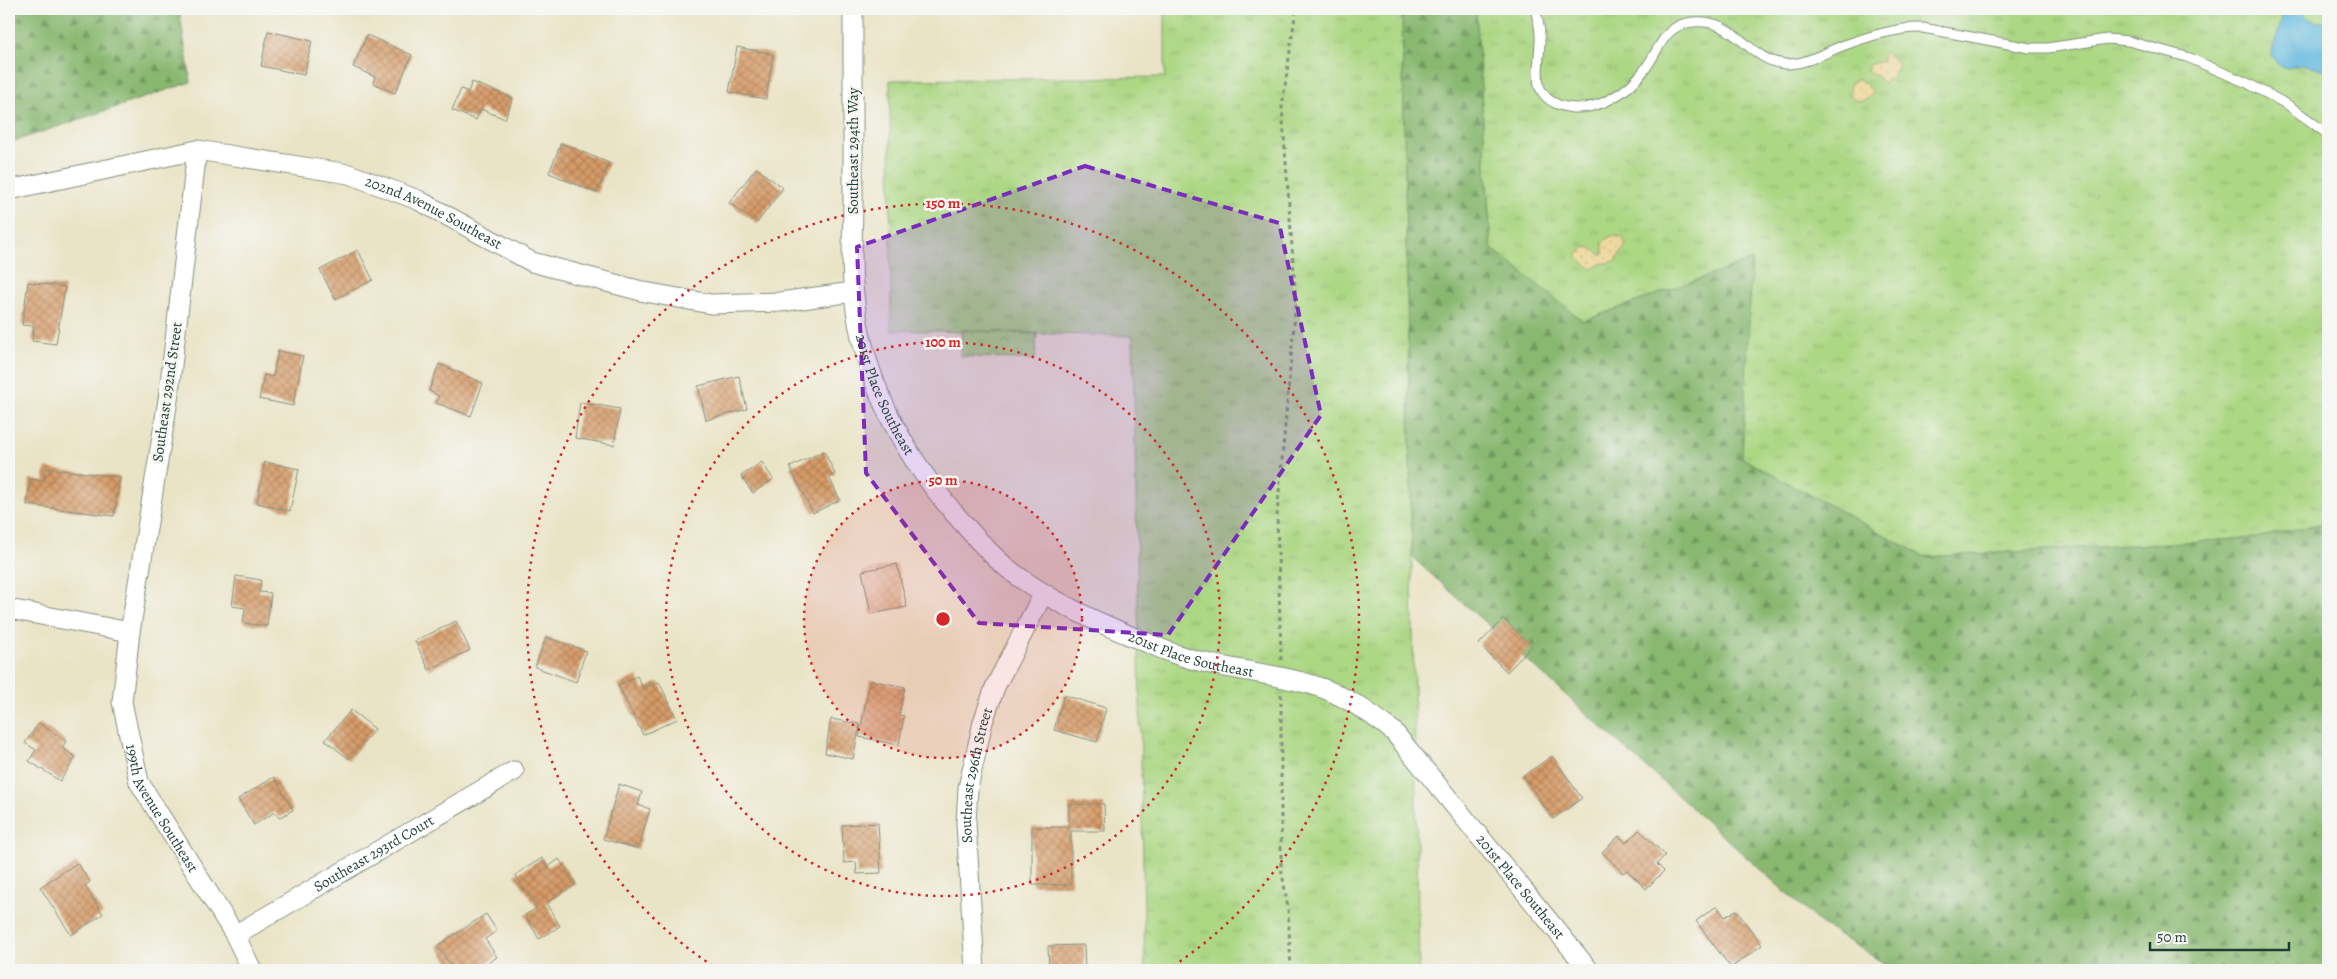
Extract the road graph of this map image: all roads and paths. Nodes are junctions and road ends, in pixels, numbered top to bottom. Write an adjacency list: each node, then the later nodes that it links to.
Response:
1 (853, 9): 7 (street, Southeast 294th Way)
2 (1296, 9): 11 (path)
3 (1535, 9): 4 (lane)
4 (2328, 134)
5 (197, 150): 6 (street, 202nd Avenue Southeast); 7 (street, 202nd Avenue Southeast); 10 (street, Southeast 292nd Street)
6 (9, 190)
7 (853, 292): 8 (street, 201st Place Southeast)
8 (1043, 594): 11 (street, 201st Place Southeast); 15 (street, Southeast 296th Street)
9 (9, 609): 10 (street)
10 (130, 632): 13 (street, 199th Avenue Southeast)
11 (1281, 678): 16 (path); 17 (street, 201st Place Southeast)
12 (514, 771): 13 (street, Southeast 293rd Court)
13 (235, 935): 14 (street, 199th Avenue Southeast)
14 (252, 970)
15 (975, 970)
16 (1291, 970)
17 (1589, 970)

